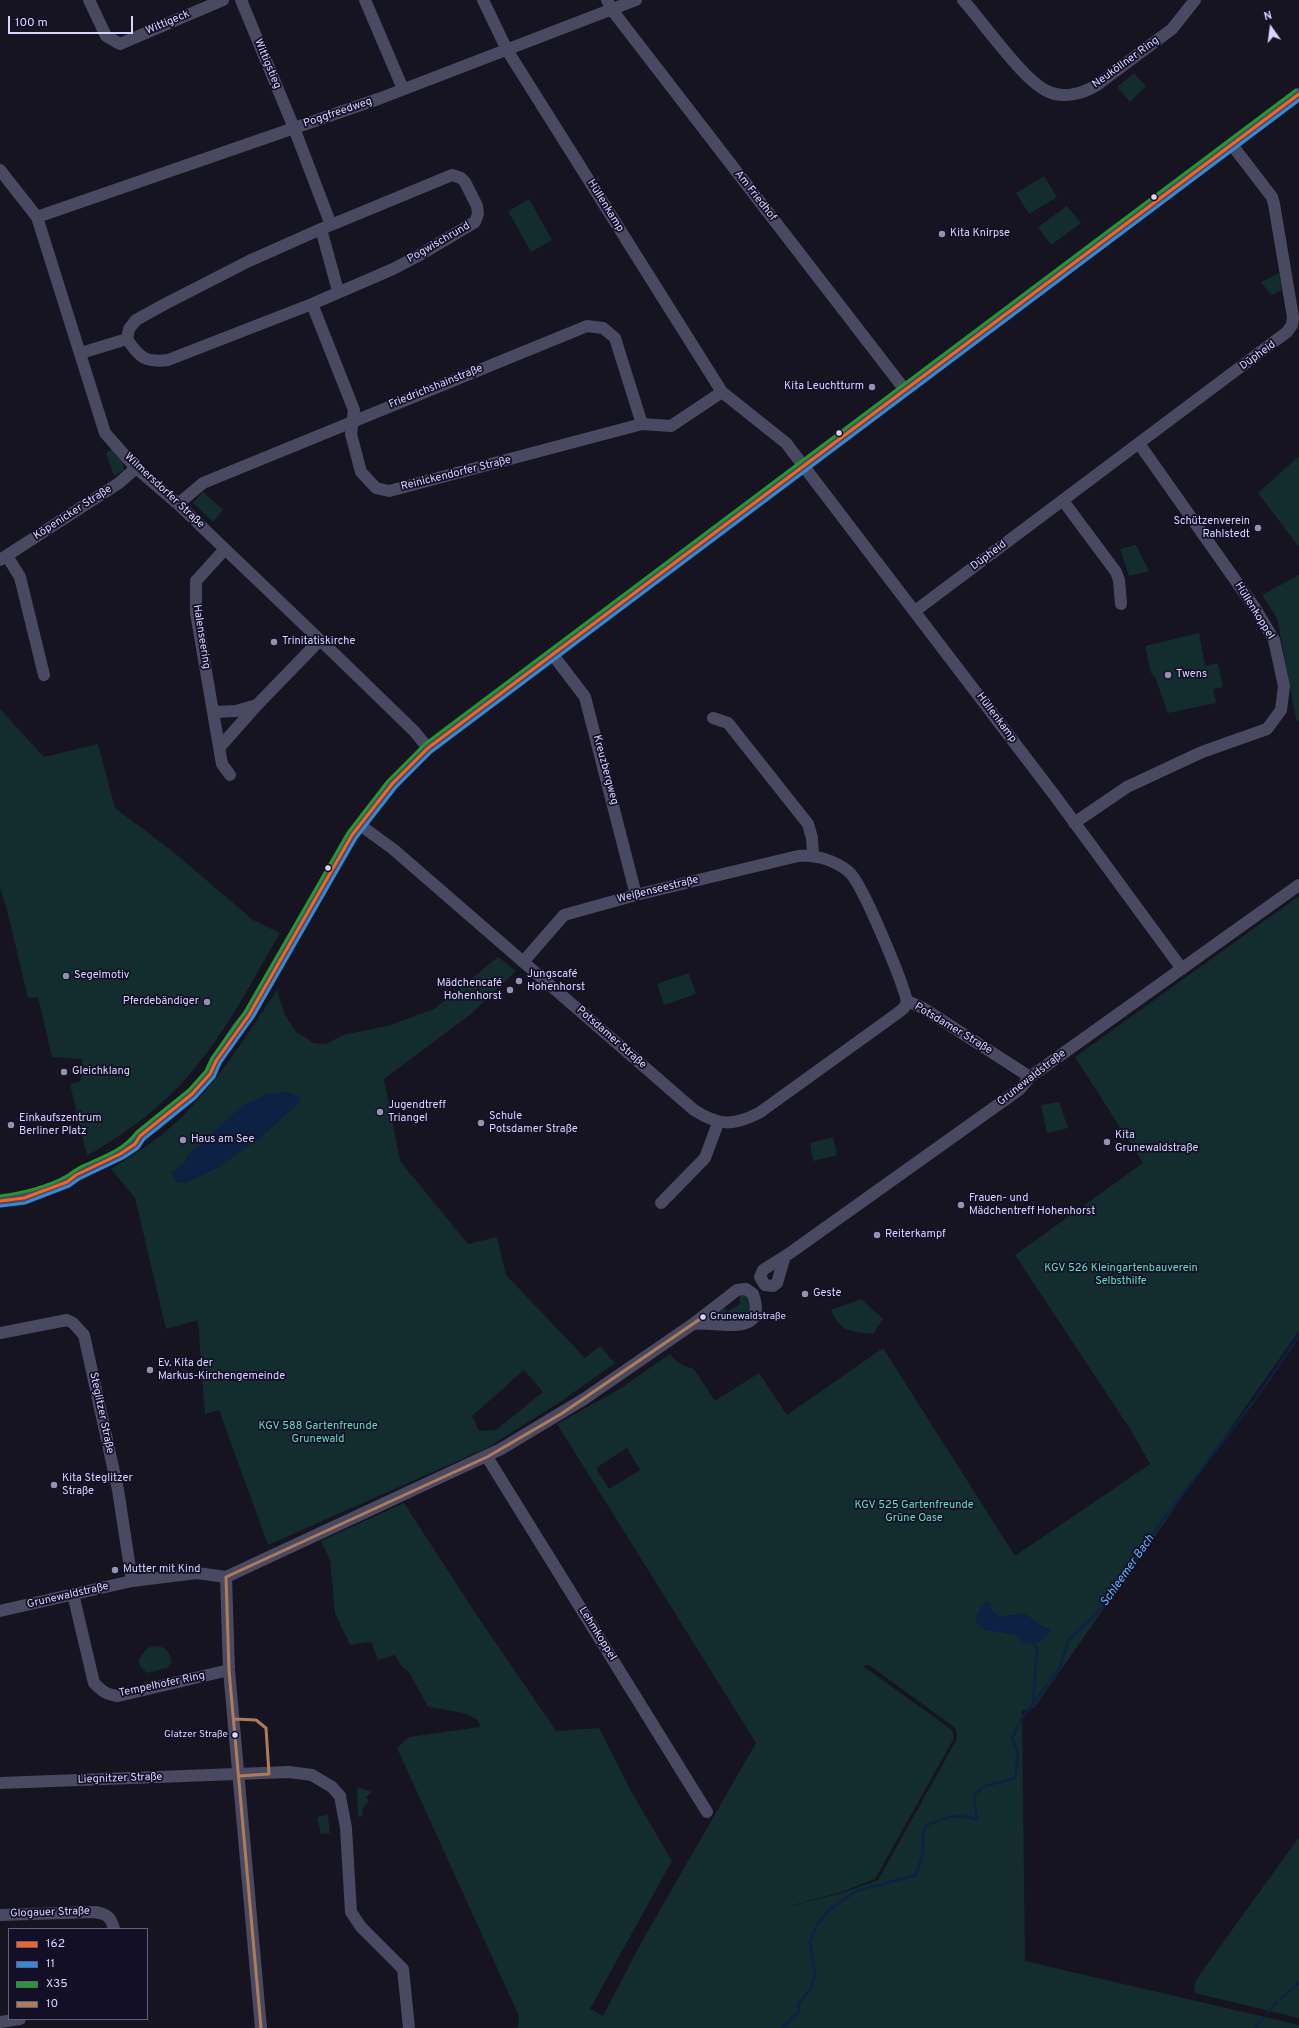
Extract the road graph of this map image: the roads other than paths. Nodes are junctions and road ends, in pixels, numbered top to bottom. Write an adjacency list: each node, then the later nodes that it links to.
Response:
1 (89, 0): 2 (street, Wittigeck)
2 (223, 0)
3 (240, 0): 13 (street, Wittigstieg)
4 (365, 0): 11 (street)
5 (483, 0): 10 (street, Hüllenkamp)
6 (636, 0): 9 (street, Poggfreedweg)
7 (963, 0): 8 (street, Neuköllner Ring)
8 (1195, 0)
9 (610, 5): 10 (street, Poggfreedweg); 22 (street, Am Friedhof)
10 (507, 50): 11 (street, Poggfreedweg); 23 (street, Hüllenkamp)
11 (403, 89): 13 (street, Poggfreedweg)
12 (1299, 94): 14 (street)
13 (294, 128): 16 (street, Poggfreedweg); 17 (street)
14 (1232, 145): 22 (street); 26 (street, Düpheid)
15 (0, 170): 16 (street, Wilmersdorfer Straße)
16 (37, 217): 21 (street, Wilmersdorfer Straße)
17 (326, 227): 18 (street); 18 (street, Pogwischrund); 20 (street, Pogwischrund)
18 (338, 291): 19 (street, Pogwischrund)
19 (312, 304): 20 (street, Pogwischrund); 24 (street, Reinickendorfer Straße)
20 (127, 339): 21 (street)
21 (81, 353): 28 (street, Wilmersdorfer Straße)
22 (905, 390): 27 (street)
23 (722, 392): 25 (street, Reinickendorfer Straße); 27 (street, Hüllenkamp)
24 (351, 422): 25 (street, Reinickendorfer Straße); 25 (street, Friedrichshainstraße); 30 (street, Friedrichshainstraße)
25 (642, 424)
26 (1140, 445): 29 (street, Düpheid); 44 (street, Hüllenkoppel)
27 (804, 466): 34 (street, Hüllenkamp); 36 (street)
28 (136, 468): 30 (street, Wilmersdorfer Straße); 32 (street, Köpenicker Straße)
29 (1064, 502): 33 (street); 34 (street, Düpheid)
30 (178, 504): 31 (street, Wilmersdorfer Straße)
31 (225, 548): 35 (street, Wilmersdorfer Straße); 39 (street, Halenseering)
32 (4, 558): 37 (street, Köpenicker Straße)
33 (1121, 604)
34 (916, 611): 44 (street, Hüllenkamp)
35 (320, 640): 38 (street); 42 (street, Wilmersdorfer Straße)
36 (553, 655): 42 (street); 48 (street, Kreuzbergweg)
37 (44, 675)
38 (257, 705): 39 (street); 41 (street)
39 (213, 712): 41 (street, Halenseering)
40 (713, 718): 46 (street)
41 (219, 748): 43 (street, Halenseering)
42 (428, 748): 45 (street)
43 (230, 775)
44 (1074, 823): 50 (street, Hüllenkamp)
45 (360, 825): 49 (street, Potsdamer Straße); 54 (street)
46 (813, 855): 48 (street, Weißenseestraße); 51 (street, Weißenseestraße)
47 (1299, 886): 50 (street, Grunewaldstraße)
48 (636, 895): 49 (street, Weißenseestraße)
49 (523, 962): 53 (street, Potsdamer Straße)
50 (1182, 969): 52 (street, Grunewaldstraße)
51 (907, 1001): 52 (street, Potsdamer Straße); 53 (street, Potsdamer Straße)
52 (1030, 1077): 56 (street, Grunewaldstraße)
53 (718, 1123): 55 (street)
54 (4, 1200)
55 (661, 1203)
56 (785, 1256)
57 (693, 1324): 57 (street); 59 (street)
58 (0, 1332): 61 (street, Steglitzer Straße)
59 (486, 1457): 60 (street); 67 (street, Lehmkoppel)
60 (226, 1577): 61 (street, Grunewaldstraße); 64 (street)
61 (132, 1581): 62 (street, Grunewaldstraße)
62 (73, 1594): 63 (street, Grunewaldstraße); 64 (street, Tempelhofer Ring)
63 (0, 1611)
64 (229, 1670): 65 (street)
65 (239, 1776): 66 (street, Liegnitzer Straße); 72 (street); 73 (street)
66 (0, 1783)
67 (707, 1812)
68 (0, 1915): 69 (street, Glogauer Straße)
69 (114, 1928)
70 (13, 2020): 71 (street)
71 (0, 2022)
72 (260, 2028)
73 (409, 2028)

